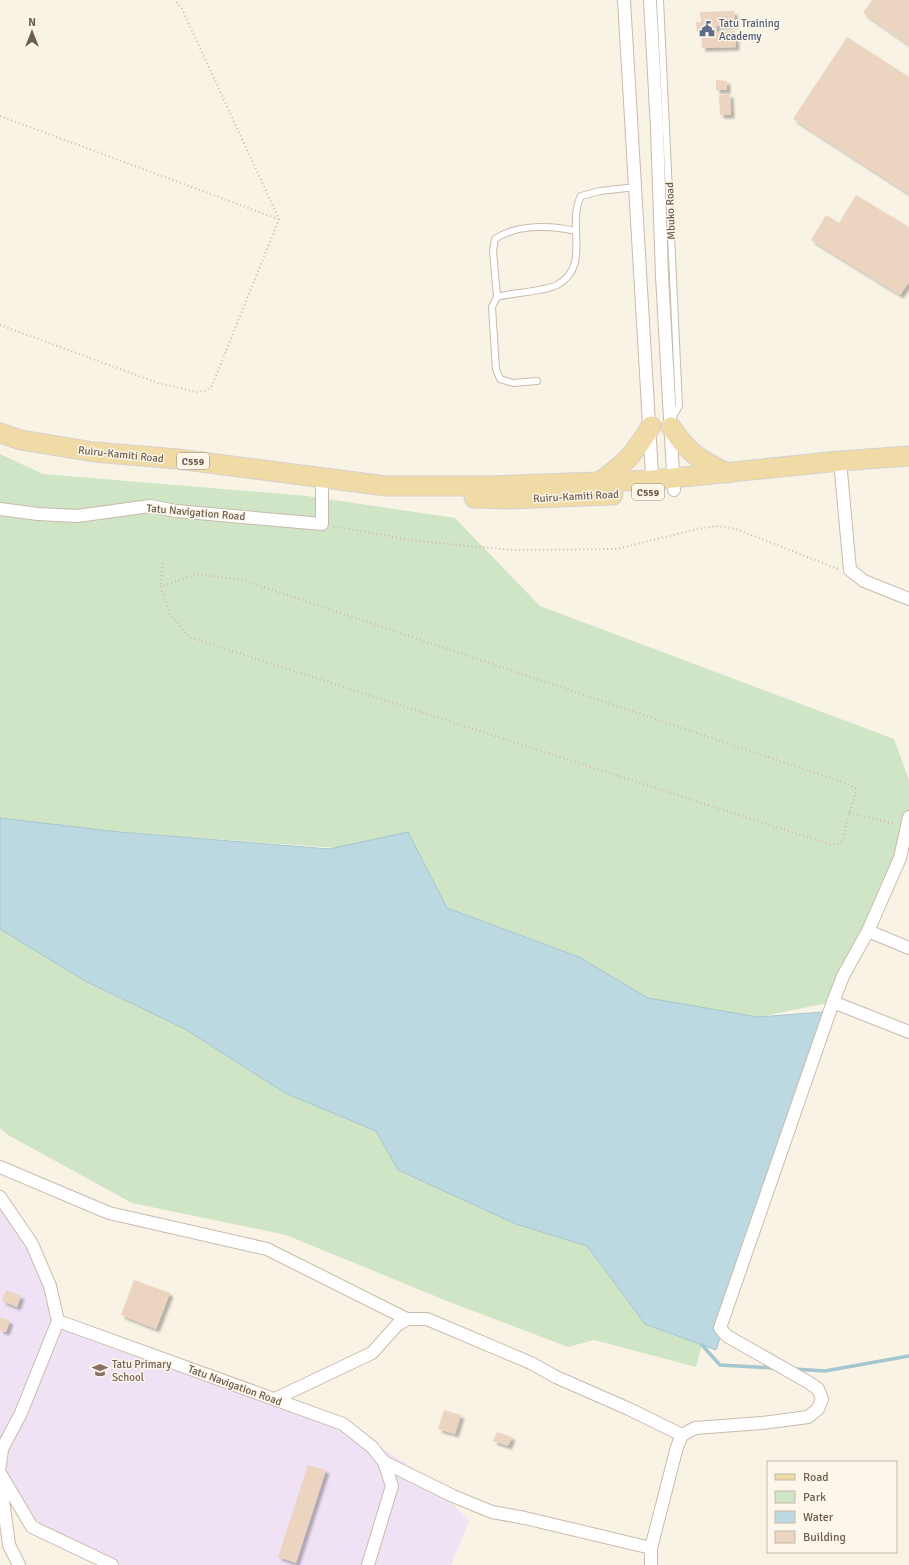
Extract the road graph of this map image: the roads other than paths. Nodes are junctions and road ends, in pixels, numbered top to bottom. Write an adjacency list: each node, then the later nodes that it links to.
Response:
1 (624, 0): 4 (street)
2 (650, 0): 8 (street)
3 (660, 0): 10 (lane, Mbuko Road)
4 (636, 187): 5 (lane); 9 (street)
5 (576, 231): 6 (lane); 6 (lane)
6 (497, 297): 7 (lane)
7 (537, 381)
8 (670, 405): 9 (street); 10 (street)
9 (649, 406): 11 (street)
10 (671, 423): 15 (main road); 18 (street)
11 (651, 426): 17 (main road); 20 (street)
12 (0, 434): 16 (main road, Ruiru-Kamiti Road / C559)
13 (909, 458): 14 (main road, Ruiru-Kamiti Road / C559)
14 (840, 465): 15 (main road, Ruiru-Kamiti Road / C559); 18 (main road, Ruiru-Kamiti Road / C559); 22 (street)
15 (727, 473): 18 (main road, Ruiru-Kamiti Road / C559)
16 (322, 477): 19 (main road, Ruiru-Kamiti Road / C559); 21 (street, Tatu Navigation Road)
17 (599, 482): 19 (main road, Ruiru-Kamiti Road / C559); 20 (main road, Ruiru-Kamiti Road / C559)
18 (674, 484): 20 (main road, Ruiru-Kamiti Road / C559)
19 (386, 486): 20 (main road, Ruiru-Kamiti Road / C559)
20 (653, 486)
21 (0, 509)
22 (909, 599)
23 (908, 822): 24 (street)
24 (905, 860): 25 (street)
25 (868, 931): 26 (street); 27 (street)
26 (909, 948)
27 (833, 1002): 28 (street); 34 (street)
28 (909, 1032)
29 (0, 1168): 31 (street)
30 (0, 1197): 32 (street)
31 (407, 1319): 33 (street); 34 (street)
32 (58, 1322): 33 (street, Tatu Navigation Road); 36 (street)
33 (275, 1399): 35 (street, Tatu Navigation Road)
34 (682, 1435): 39 (street)
35 (384, 1462): 39 (street); 42 (street, Tatu Navigation Road)
36 (0, 1466)
37 (0, 1473): 41 (street)
38 (0, 1478): 40 (street)
39 (651, 1548): 43 (street)
40 (18, 1565)
41 (112, 1565)
42 (368, 1565)
43 (651, 1565)

